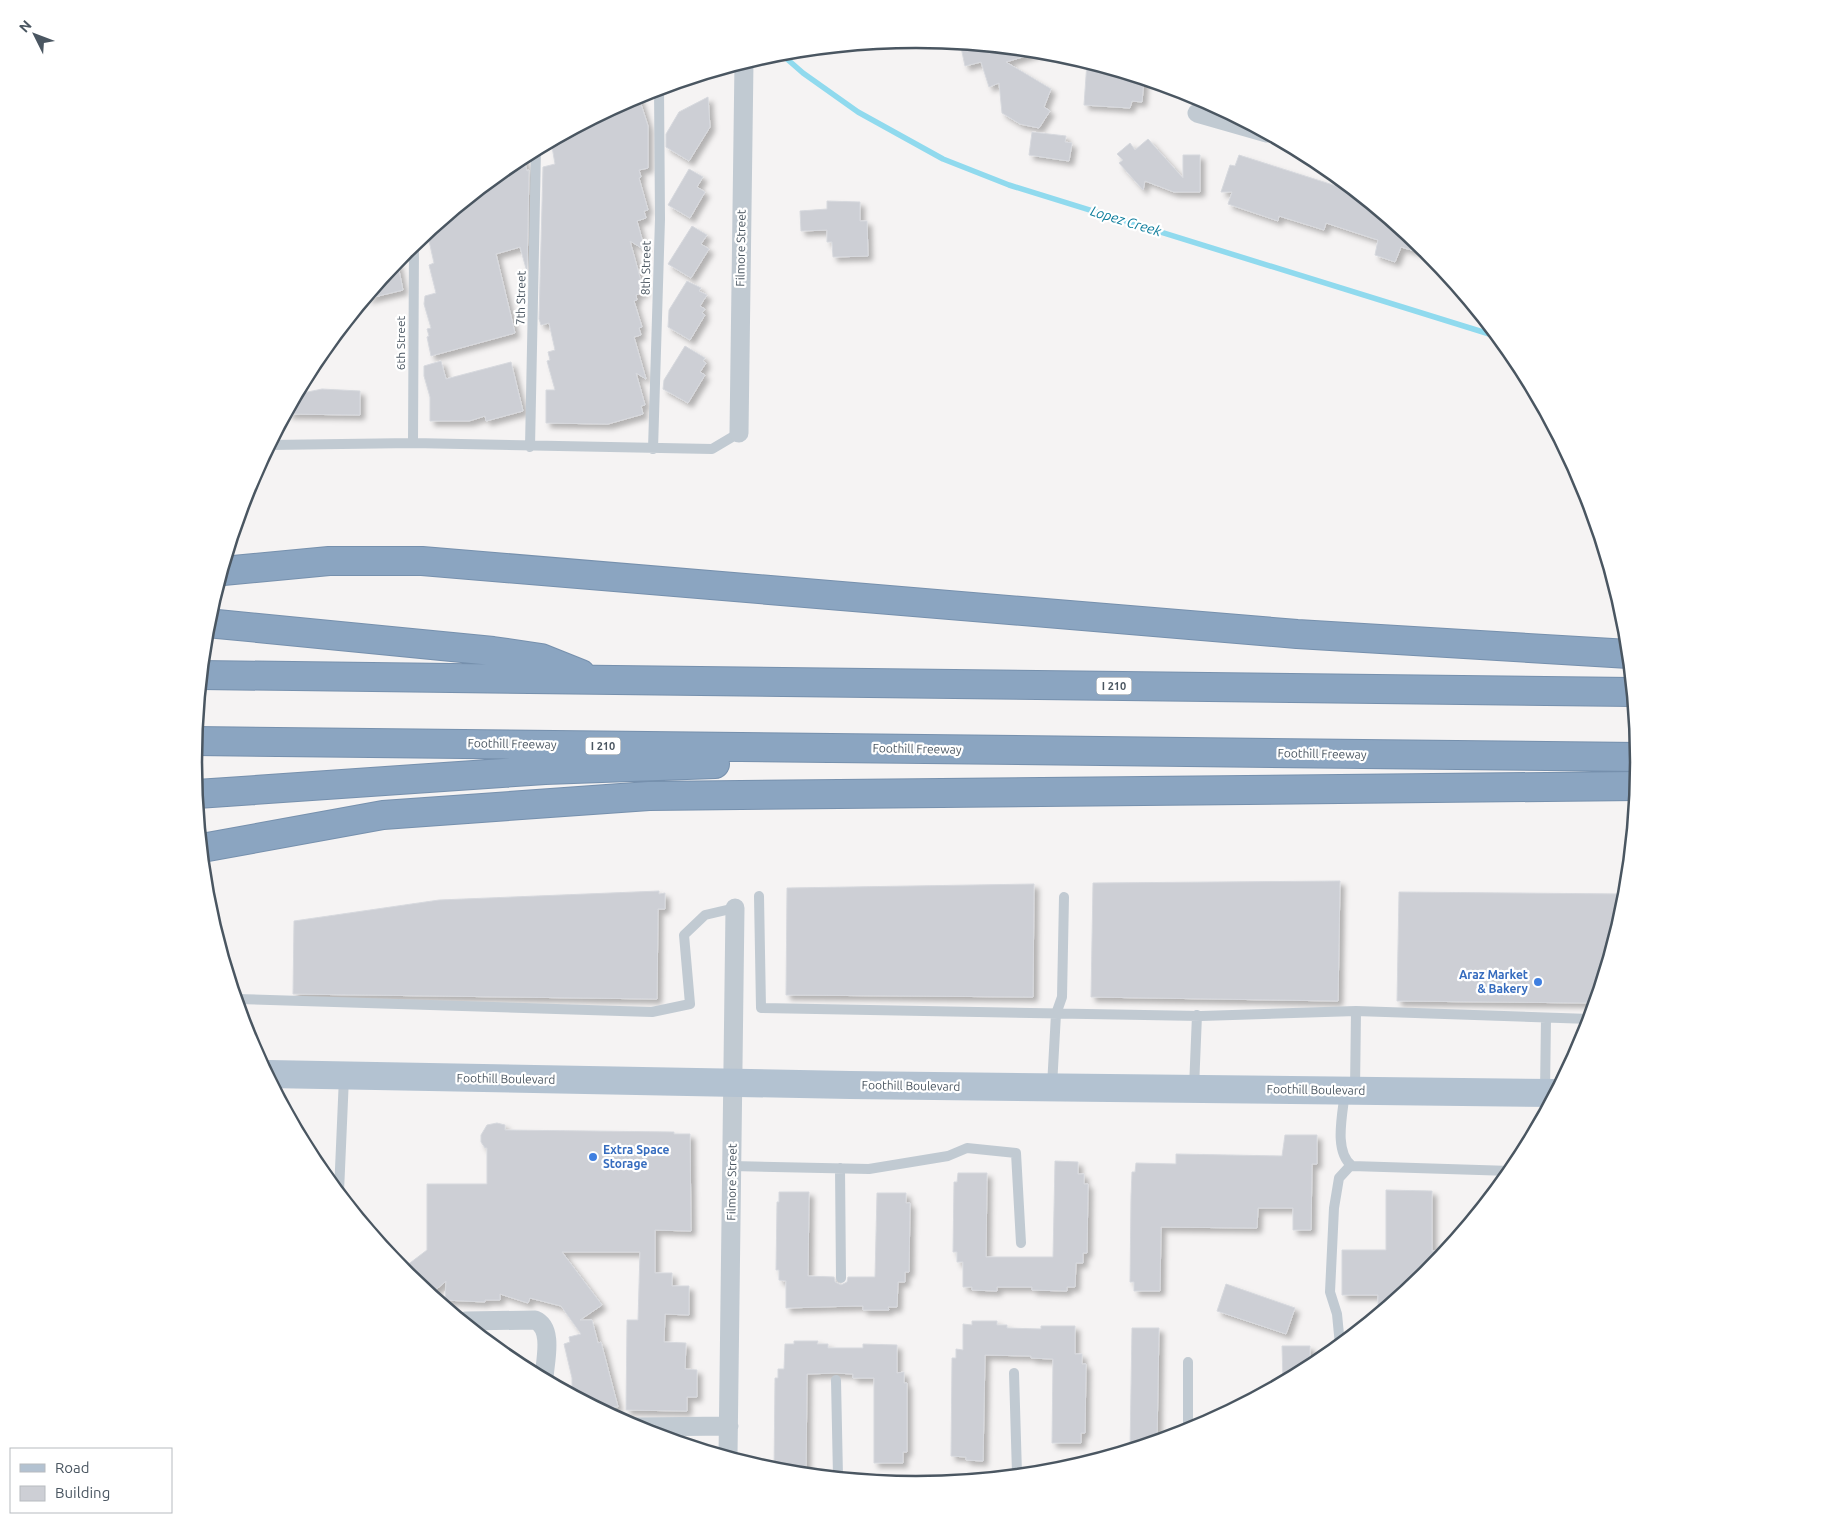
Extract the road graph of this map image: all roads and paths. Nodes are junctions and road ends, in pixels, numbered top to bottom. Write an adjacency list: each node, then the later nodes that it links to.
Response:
1 (744, 69): 7 (street, Filmore Street)
2 (659, 96): 11 (lane, 8th Street)
3 (1197, 113): 4 (street)
4 (1240, 125)
5 (536, 158): 10 (lane, 7th Street)
6 (414, 255): 8 (lane, 6th Street)
7 (739, 433): 11 (lane)
8 (413, 443): 9 (lane); 10 (lane)
9 (277, 445)
10 (530, 447): 11 (lane)
11 (653, 449)
12 (229, 569): 14 (highway)
13 (216, 624): 16 (highway)
14 (1622, 654)
15 (208, 675): 16 (highway, I 210)
16 (596, 681): 17 (highway, I 210)
17 (1627, 692)
18 (203, 741): 19 (highway, Foothill Freeway / I 210)
19 (1011, 750): 20 (highway, Foothill Freeway / I 210); 22 (highway)
20 (1630, 757)
21 (1629, 786): 23 (highway)
22 (203, 794)
23 (208, 847)
24 (758, 896): 29 (lane)
25 (1064, 897): 29 (lane)
26 (735, 908): 27 (lane); 35 (street, Filmore Street)
27 (243, 999)
28 (1356, 1011): 30 (lane); 31 (lane); 38 (lane)
29 (1056, 1014): 30 (lane); 36 (lane)
30 (1197, 1015): 37 (lane)
31 (1546, 1018): 32 (lane); 39 (lane)
32 (1582, 1019)
33 (275, 1074): 34 (main road, Foothill Boulevard)
34 (344, 1076): 35 (main road, Foothill Boulevard); 45 (lane)
35 (733, 1083): 36 (main road, Foothill Boulevard); 41 (street, Filmore Street)
36 (1052, 1087): 37 (main road, Foothill Boulevard)
37 (1194, 1089): 38 (main road, Foothill Boulevard)
38 (1350, 1091): 40 (main road, Foothill Boulevard); 42 (lane)
39 (1550, 1091)
40 (1549, 1093)
41 (732, 1166): 43 (lane); 55 (street, Filmore Street)
42 (1351, 1166): 44 (lane); 49 (lane)
43 (840, 1168): 46 (lane); 47 (lane)
44 (1501, 1171)
45 (339, 1181)
46 (1021, 1243)
47 (841, 1278)
48 (473, 1321): 51 (street)
49 (1339, 1336)
50 (1188, 1362): 54 (lane)
51 (544, 1371)
52 (1014, 1373): 58 (lane)
53 (836, 1380): 59 (lane)
54 (1188, 1422)
55 (729, 1426): 56 (street); 57 (street, Filmore Street)
56 (658, 1427)
57 (728, 1450)
58 (1017, 1468)
59 (838, 1471)

